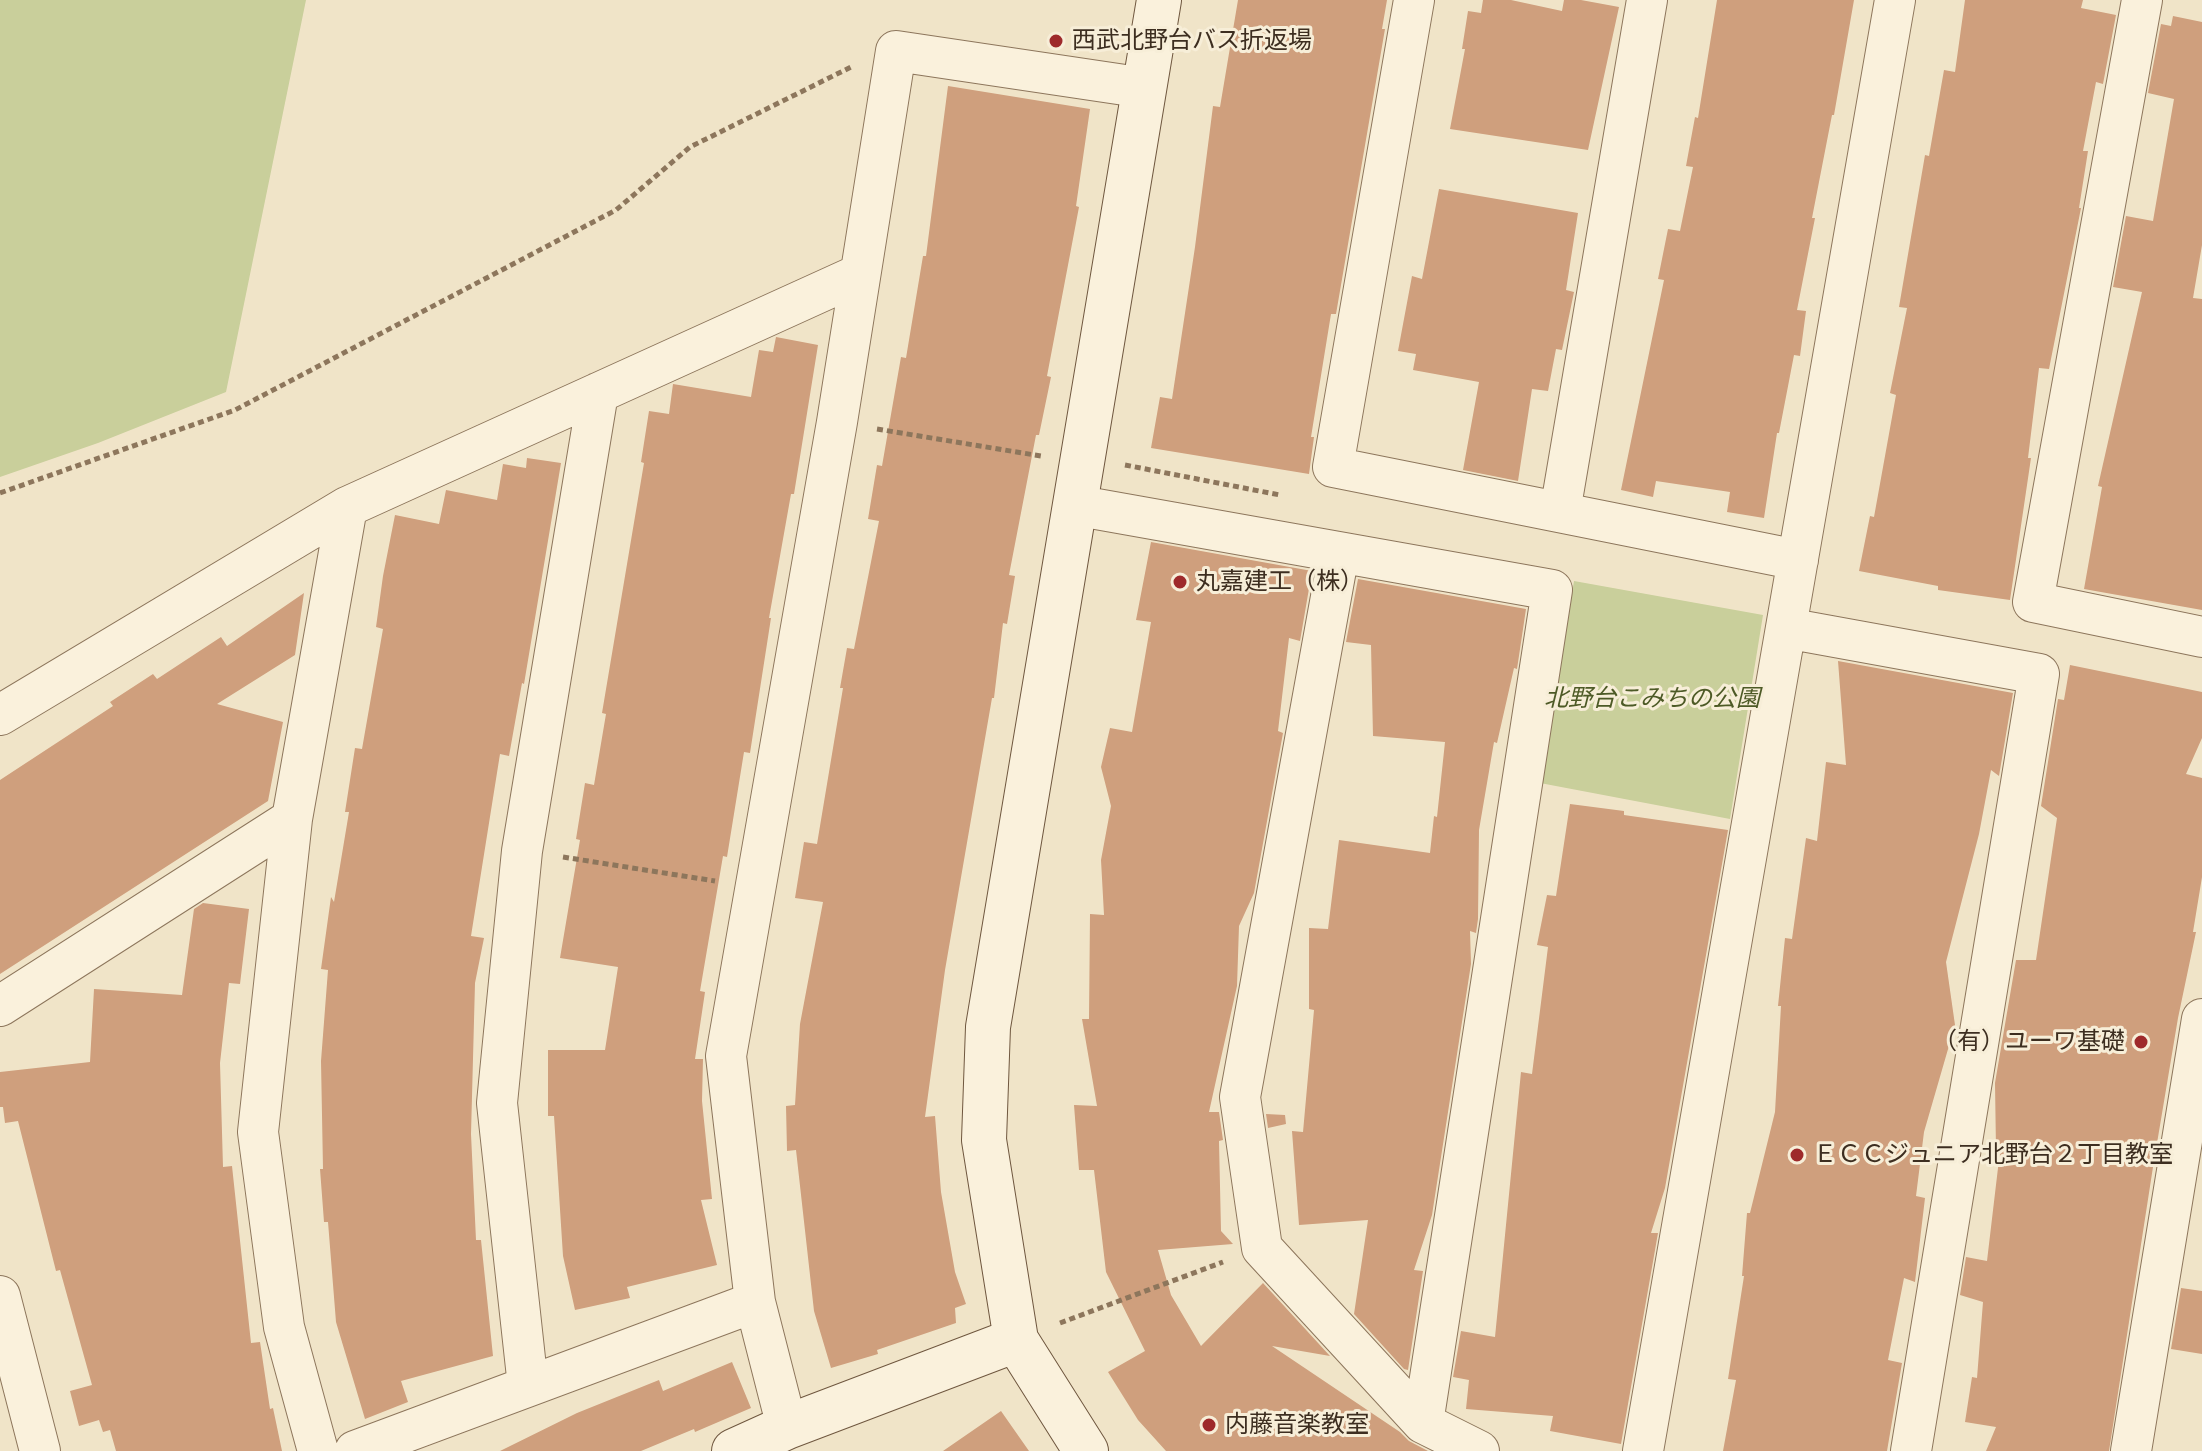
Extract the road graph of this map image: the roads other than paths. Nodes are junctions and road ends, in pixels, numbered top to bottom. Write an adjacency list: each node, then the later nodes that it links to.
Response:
1 (1159, 0): 6 (street)
2 (1414, 0): 11 (street)
3 (1647, 0): 11 (street)
4 (1895, 0): 13 (street)
5 (2142, 0): 15 (street)
6 (1145, 88): 7 (street); 9 (street)
7 (860, 274): 8 (street); 21 (street)
8 (598, 393): 10 (street); 23 (street)
9 (1074, 505): 12 (street); 22 (street)
10 (347, 507): 16 (street); 17 (street)
11 (1560, 512): 13 (street)
12 (1339, 553): 24 (street); 24 (street)
13 (1798, 560): 14 (street)
14 (1786, 628): 32 (street); 33 (street)
15 (2202, 637)
16 (0, 715)
17 (292, 819): 18 (street); 27 (street)
18 (0, 1006)
19 (2202, 1019): 34 (street)
20 (0, 1296): 26 (street)
21 (755, 1302): 23 (street); 25 (street)
22 (1016, 1340): 25 (street); 30 (street)
23 (528, 1386): 28 (street)
24 (1423, 1423): 31 (street)
25 (787, 1427): 29 (street)
26 (40, 1451)
27 (318, 1451)
28 (355, 1451)
29 (734, 1451)
30 (1086, 1451)
31 (1479, 1451)
32 (1643, 1451)
33 (1911, 1451)
34 (2131, 1451)

